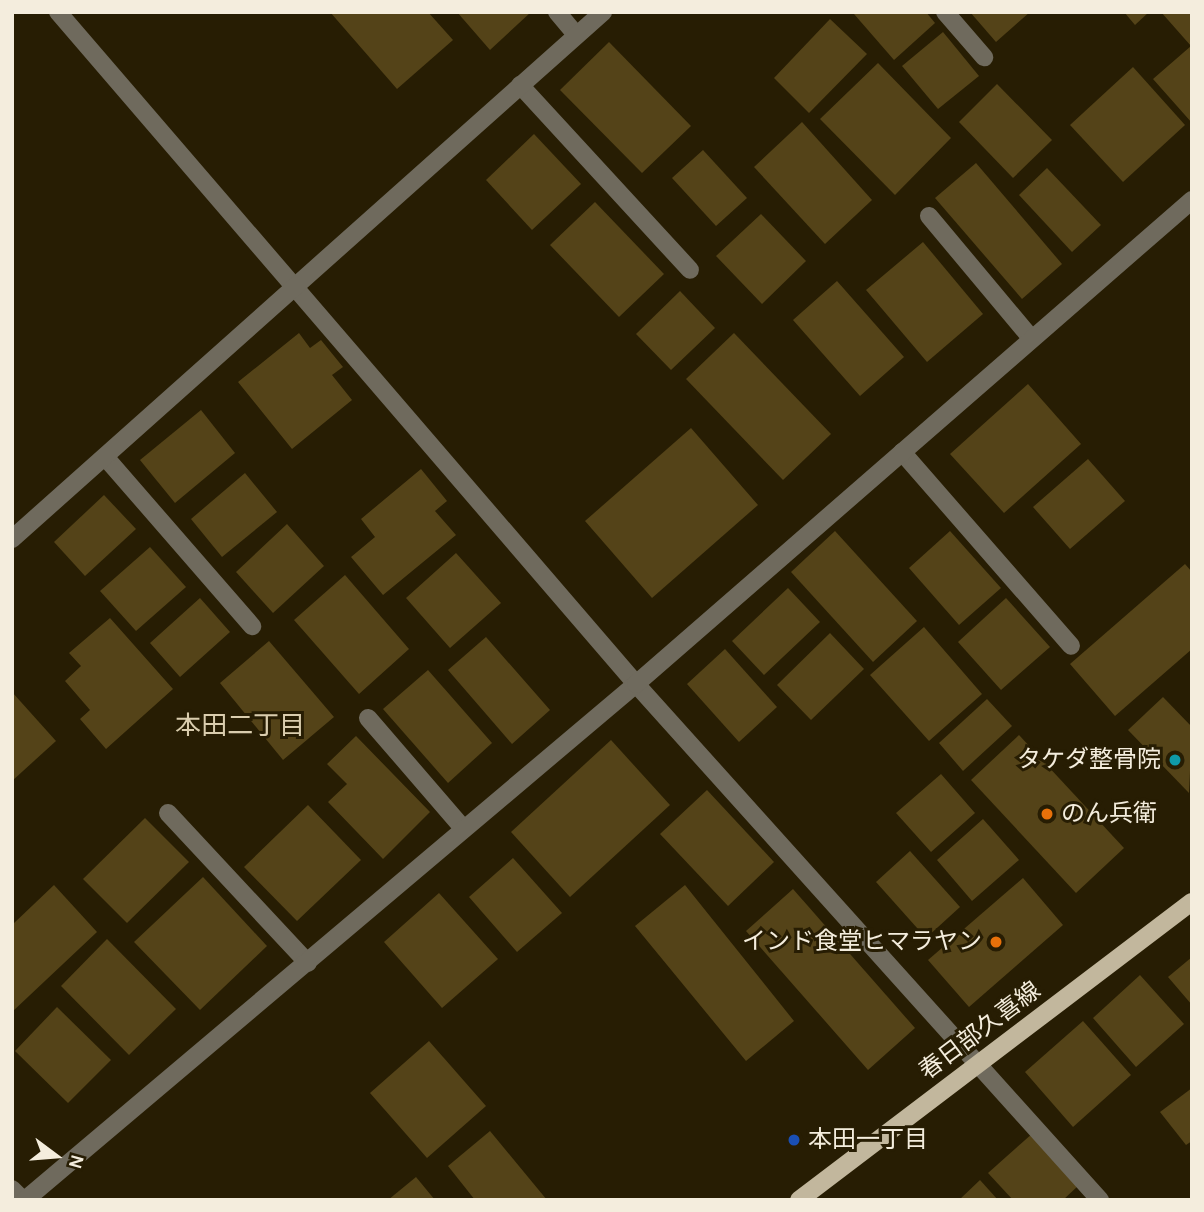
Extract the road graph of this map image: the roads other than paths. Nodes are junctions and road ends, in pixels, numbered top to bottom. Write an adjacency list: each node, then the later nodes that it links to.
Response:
1 (58, 12): 11 (street)
2 (557, 12): 5 (street)
3 (603, 12): 5 (street)
4 (945, 12): 6 (street)
5 (576, 35): 7 (street)
6 (984, 57)
7 (520, 85): 10 (street); 11 (street)
8 (1192, 200): 12 (street)
9 (929, 216): 12 (street)
10 (690, 270)
11 (294, 289): 14 (street); 18 (street)
12 (1032, 340): 13 (street)
13 (902, 452): 17 (street); 18 (street)
14 (106, 458): 15 (street); 16 (street)
15 (12, 539)
16 (252, 626)
17 (1071, 646)
18 (636, 684): 21 (street); 24 (street)
19 (368, 718): 21 (street)
20 (168, 813): 23 (street)
21 (463, 828): 23 (street)
22 (1192, 902): 24 (main road, 春日部久喜線)
23 (308, 963): 26 (street)
24 (976, 1065): 27 (main road, 春日部久喜線); 28 (street)
25 (12, 1189): 26 (street)
26 (24, 1200)
27 (799, 1200)
28 (1100, 1200)

